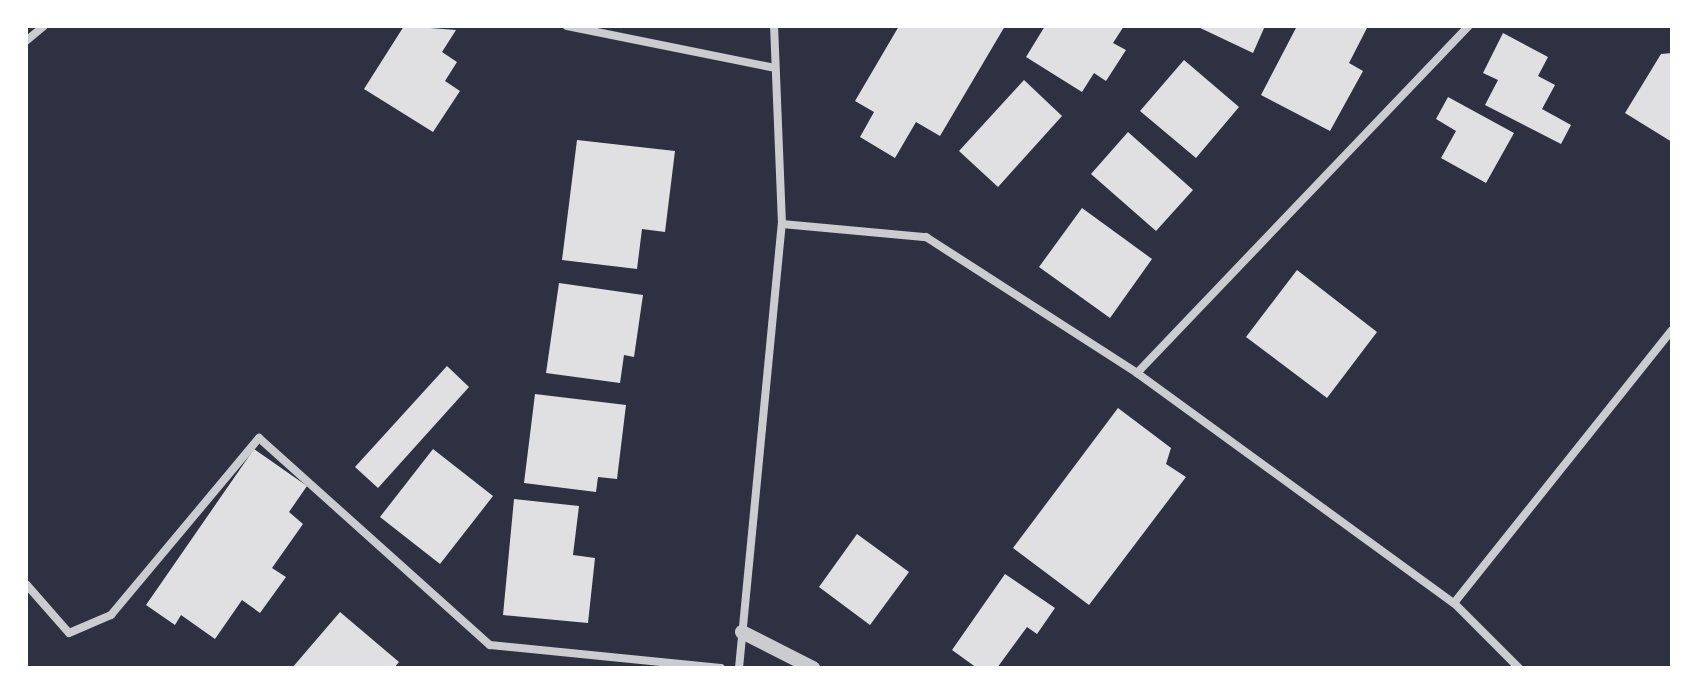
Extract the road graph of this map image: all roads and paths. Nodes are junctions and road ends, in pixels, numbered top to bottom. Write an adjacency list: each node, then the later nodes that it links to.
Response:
1 (44, 26): 5 (street)
2 (567, 26): 6 (street)
3 (774, 26): 6 (street)
4 (1469, 26): 9 (street)
5 (26, 41)
6 (775, 68): 7 (street)
7 (782, 224): 9 (street); 12 (street)
8 (1672, 330): 11 (street)
9 (1137, 373): 11 (street)
10 (26, 584): 13 (street)
11 (1454, 603): 16 (street)
12 (742, 632): 14 (street); 15 (street)
13 (721, 668)
14 (739, 668)
15 (813, 668)
16 (1519, 668)

